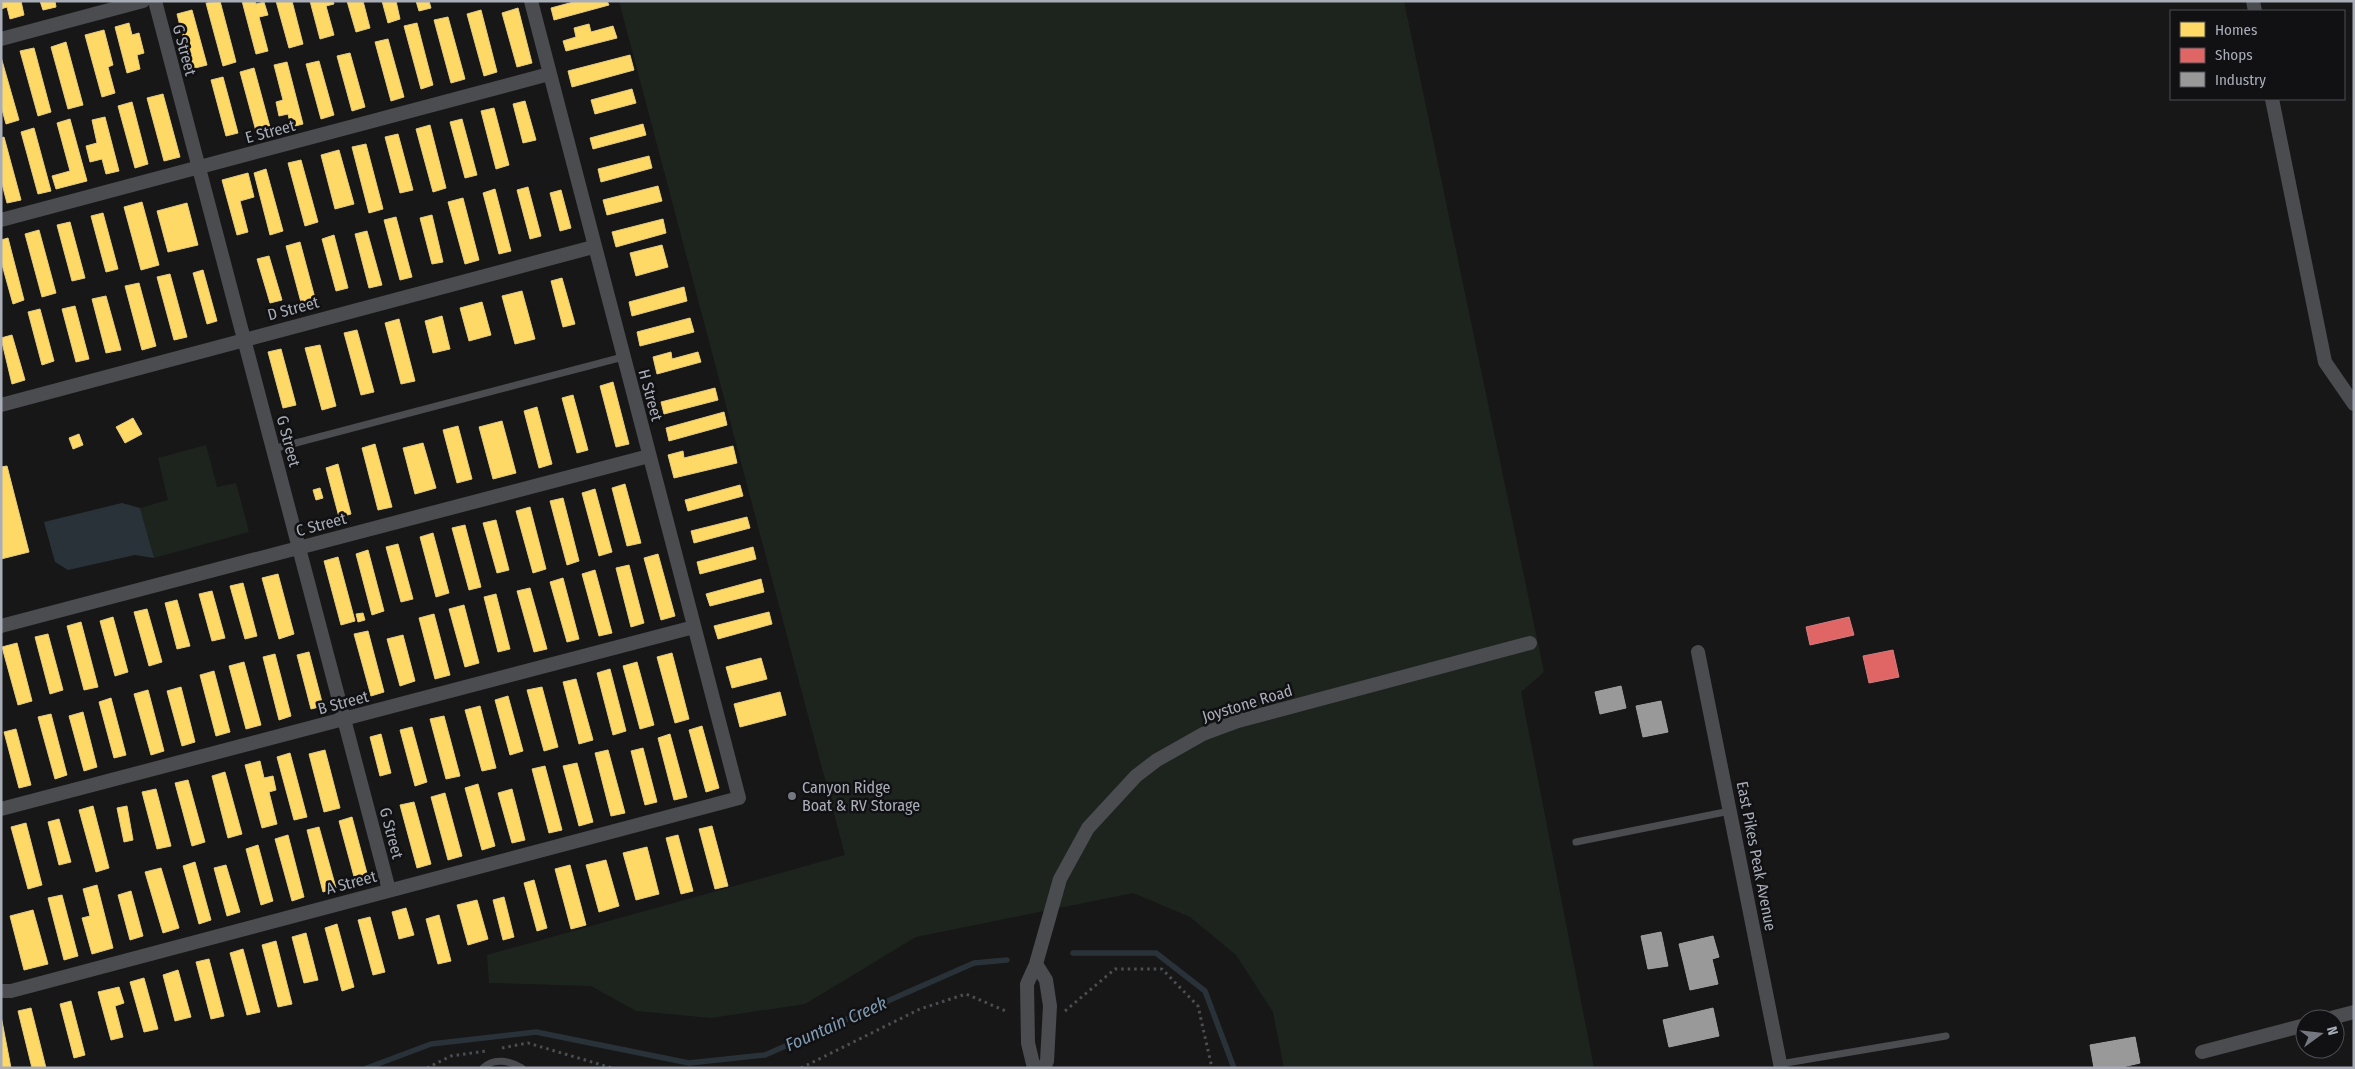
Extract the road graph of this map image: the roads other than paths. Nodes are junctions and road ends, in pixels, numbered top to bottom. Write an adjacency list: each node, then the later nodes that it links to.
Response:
1 (143, 1): 4 (street)
2 (154, 1): 7 (street, G Street)
3 (531, 1): 5 (street, H Street)
4 (1, 39)
5 (548, 74): 7 (street, E Street); 9 (street, H Street)
6 (2272, 100): 12 (street)
7 (199, 168): 8 (street, E Street); 10 (street, G Street)
8 (1, 220)
9 (593, 247): 10 (street, D Street); 11 (street, H Street)
10 (244, 339): 13 (street, D Street); 14 (street, G Street)
11 (622, 357): 14 (lane); 15 (street, H Street)
12 (2354, 404)
13 (1, 405)
14 (273, 449): 16 (street, G Street)
15 (649, 456): 16 (street, C Street); 18 (street, H Street)
16 (298, 548): 17 (street, C Street); 21 (street, G Street)
17 (1, 626)
18 (694, 627): 21 (street, B Street); 22 (street, H Street)
19 (1530, 643): 27 (street, Joystone Road)
20 (1698, 652): 24 (street, East Pikes Peak Avenue)
21 (344, 720): 23 (street, B Street); 26 (street, G Street)
22 (739, 798): 26 (street, A Street)
23 (1, 809)
24 (1731, 810): 25 (lane); 32 (street, East Pikes Peak Avenue)
25 (1576, 842)
26 (389, 890): 28 (street, A Street)
27 (1036, 964): 35 (street, Joystone Road); 36 (street)
28 (1, 991)
29 (2295, 1028): 31 (street)
30 (1946, 1036): 32 (lane)
31 (2202, 1052)
32 (1780, 1066)
33 (483, 1068): 34 (lane)
34 (522, 1068)
35 (1034, 1068)
36 (1044, 1068)

